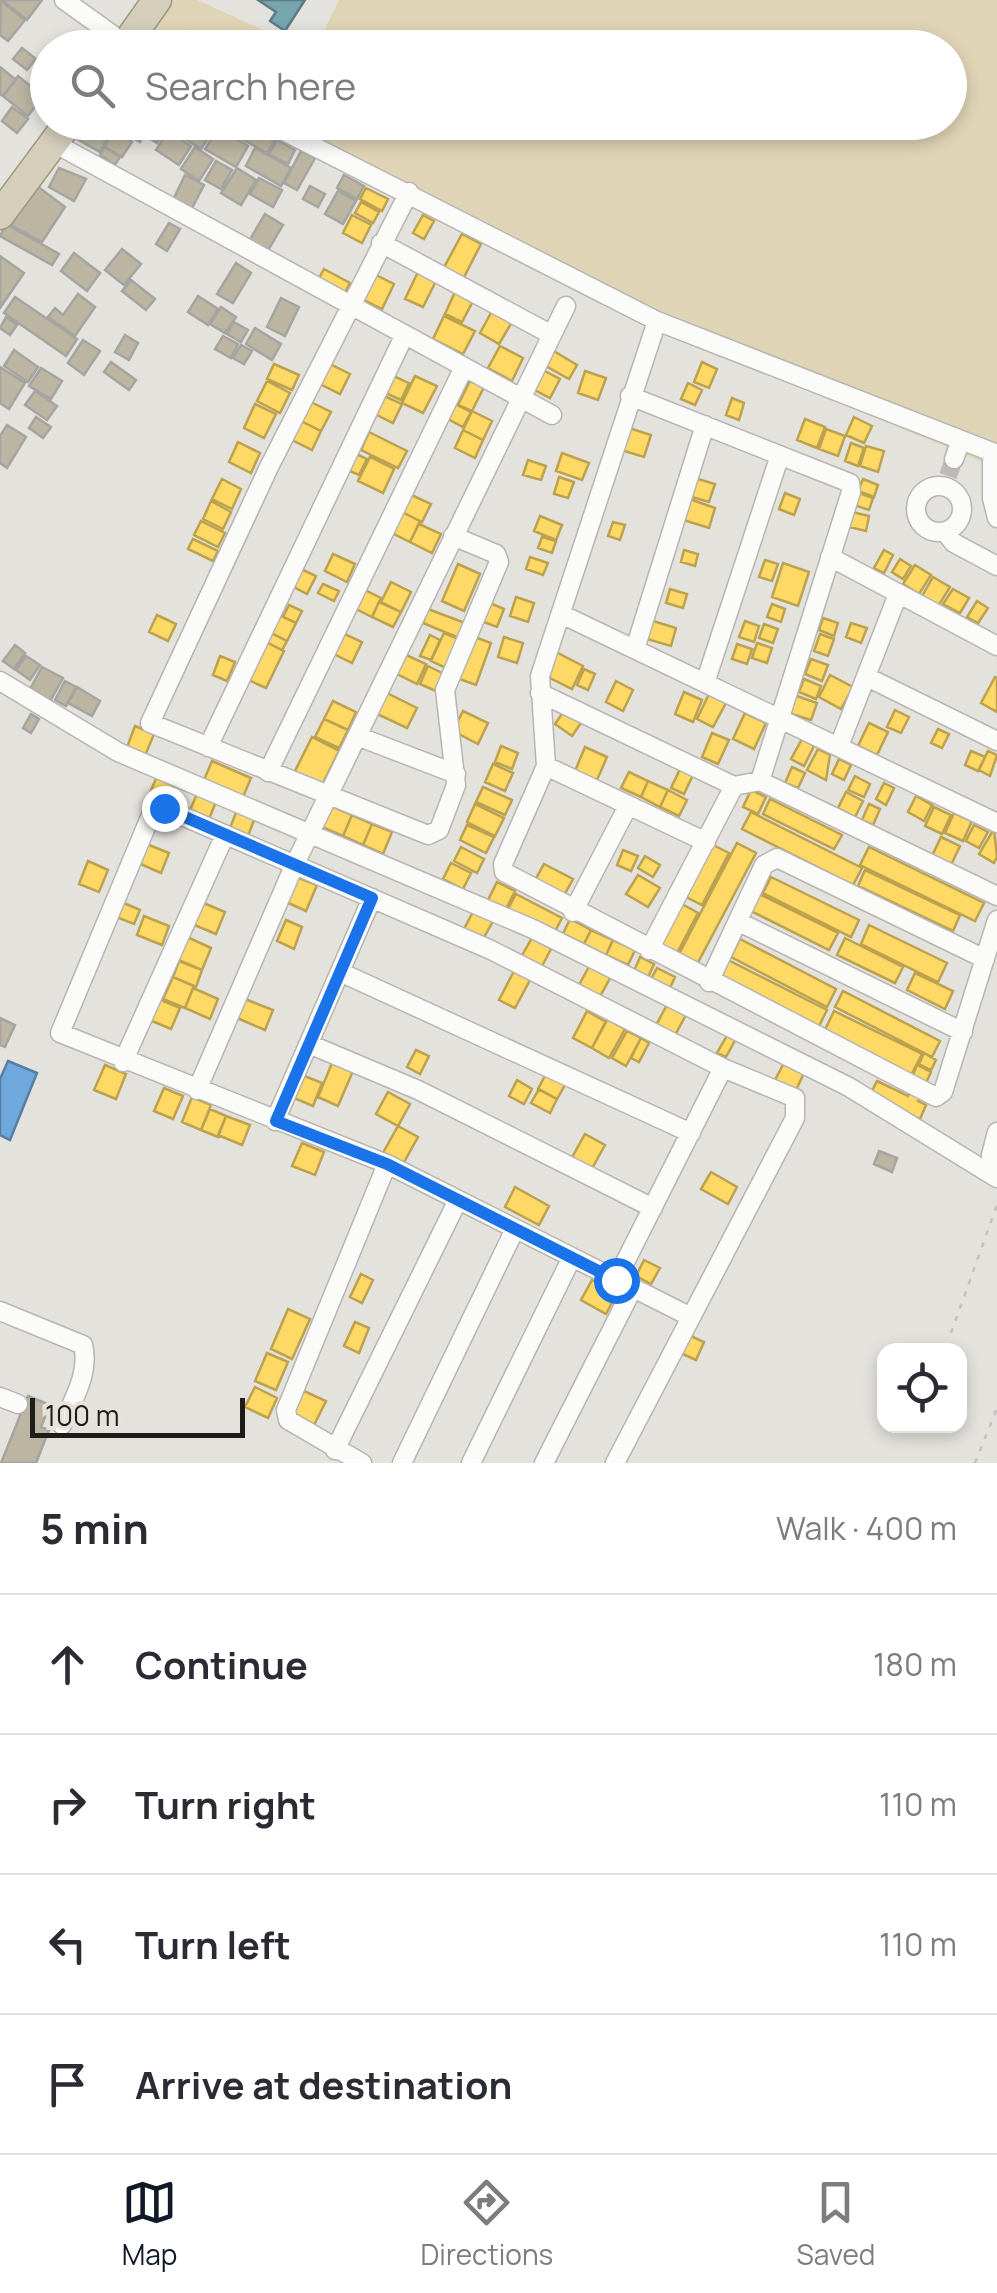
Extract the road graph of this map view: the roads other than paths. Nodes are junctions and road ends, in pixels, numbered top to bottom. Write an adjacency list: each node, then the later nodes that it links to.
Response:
1 (64, 0): 3 (street)
2 (158, 0): 4 (highway)
3 (104, 30)
4 (137, 30)
5 (56, 140): 9 (highway)
6 (73, 140): 11 (street)
7 (303, 140): 8 (street)
8 (408, 192): 10 (street); 13 (street)
9 (0, 215)
10 (382, 243): 11 (street); 14 (street)
11 (348, 306): 15 (street); 42 (street)
12 (566, 306): 14 (street)
13 (657, 321): 17 (street); 21 (street)
14 (552, 335): 18 (street)
15 (404, 336): 16 (street); 42 (street)
16 (464, 367): 18 (street); 44 (street)
17 (630, 396): 20 (street); 31 (street)
18 (522, 398): 19 (street); 27 (street)
19 (552, 414)
20 (706, 425): 23 (street); 33 (street)
21 (961, 440): 22 (street); 24 (street)
22 (994, 453): 25 (street)
23 (780, 454): 28 (street); 36 (street)
24 (949, 474): 26 (street); 26 (street)
25 (997, 518)
26 (945, 532): 29 (street)
27 (453, 536): 39 (street); 45 (street)
28 (830, 557): 30 (street); 38 (street)
29 (997, 566)
30 (898, 594): 32 (street); 34 (street)
31 (561, 614): 33 (street); 37 (street)
32 (997, 646)
33 (635, 649): 36 (street)
34 (869, 678): 40 (street); 41 (street)
35 (0, 681): 51 (street)
36 (705, 683): 38 (street)
37 (540, 692): 43 (street); 47 (street)
38 (779, 717): 41 (street); 46 (street)
39 (357, 736): 45 (street); 48 (street)
40 (997, 740)
41 (839, 746): 50 (street)
42 (208, 747): 44 (street)
43 (546, 766): 49 (street); 57 (street)
44 (268, 772): 48 (street)
45 (456, 774): 48 (street)
46 (760, 782): 47 (street); 55 (street)
47 (734, 786): 53 (street)
48 (327, 798): 51 (street)
49 (628, 806): 53 (street); 57 (street)
50 (997, 822)
51 (311, 832): 54 (street); 74 (street)
52 (224, 838): 54 (street); 66 (street); 66 (street)
53 (706, 842): 60 (street)
54 (294, 866): 56 (street); 68 (street)
55 (997, 896)
56 (372, 898): 62 (street); 67 (street)
57 (573, 912): 60 (street)
58 (997, 920): 61 (street)
59 (739, 922): 61 (street); 63 (street); 64 (street)
60 (649, 950): 63 (street)
61 (985, 959): 64 (street)
62 (340, 972): 65 (street); 71 (street)
63 (709, 982): 64 (street)
64 (963, 1032)
65 (309, 1044): 69 (street); 76 (street)
66 (123, 1062): 68 (street)
67 (723, 1068): 71 (street); 81 (street)
68 (197, 1090): 69 (street)
69 (276, 1121): 73 (street)
70 (997, 1132): 72 (street)
71 (691, 1133): 76 (street)
72 (997, 1160)
73 (387, 1164): 75 (street); 83 (street)
74 (997, 1178)
75 (458, 1200): 77 (street); 83 (street)
76 (653, 1208): 79 (street)
77 (515, 1229): 78 (street); 85 (street)
78 (572, 1258): 79 (street); 86 (street)
79 (625, 1284): 81 (street); 87 (street)
80 (0, 1310): 82 (street)
81 (689, 1316): 88 (street)
82 (62, 1425)
83 (335, 1450): 84 (street)
84 (362, 1463)
85 (402, 1463)
86 (471, 1463)
87 (544, 1463)
88 (615, 1463)

